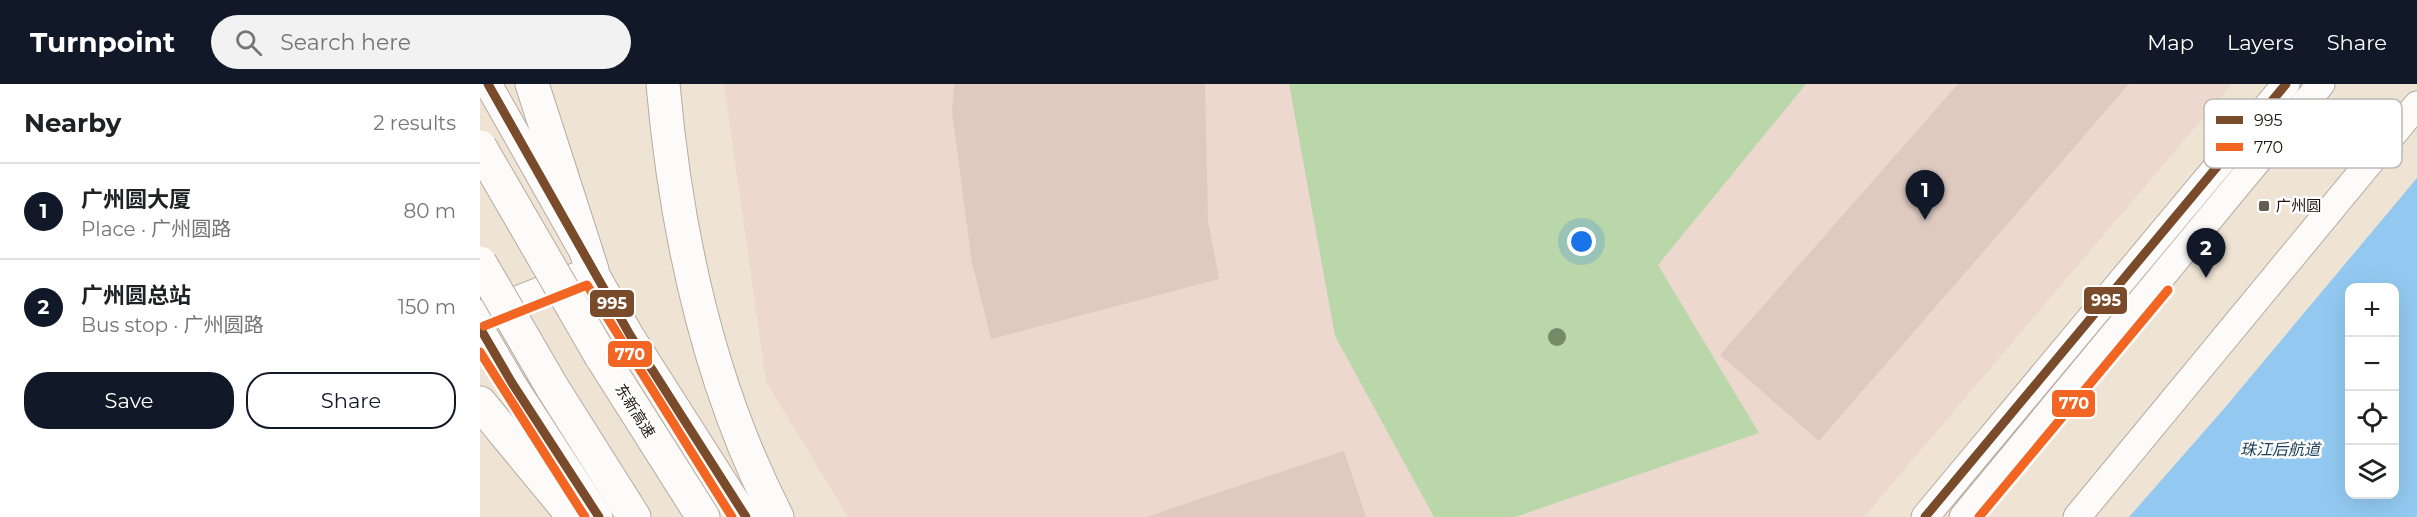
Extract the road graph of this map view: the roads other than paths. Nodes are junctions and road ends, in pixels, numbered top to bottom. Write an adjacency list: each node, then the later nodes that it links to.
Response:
1 (488, 84): 16 (street)
2 (532, 84): 16 (highway)
3 (663, 84): 19 (highway)
4 (681, 84): 19 (highway)
5 (2286, 84): 7 (street)
6 (2321, 84): 8 (street)
7 (2273, 99)
8 (2309, 99)
9 (2417, 105): 10 (street)
10 (2402, 123)
11 (480, 147): 24 (highway, 东新高速, bridge)
12 (2216, 168): 27 (street)
13 (2252, 168): 28 (street)
14 (2365, 168): 29 (street)
15 (480, 263): 23 (highway, bridge)
16 (592, 270): 17 (street); 25 (street)
17 (480, 315)
18 (480, 328): 22 (street)
19 (728, 401): 26 (highway)
20 (480, 403): 21 (highway)
21 (574, 517)
22 (599, 517)
23 (634, 517)
24 (703, 517)
25 (746, 517)
26 (777, 517)
27 (1925, 517)
28 (1964, 517)
29 (2077, 517)

